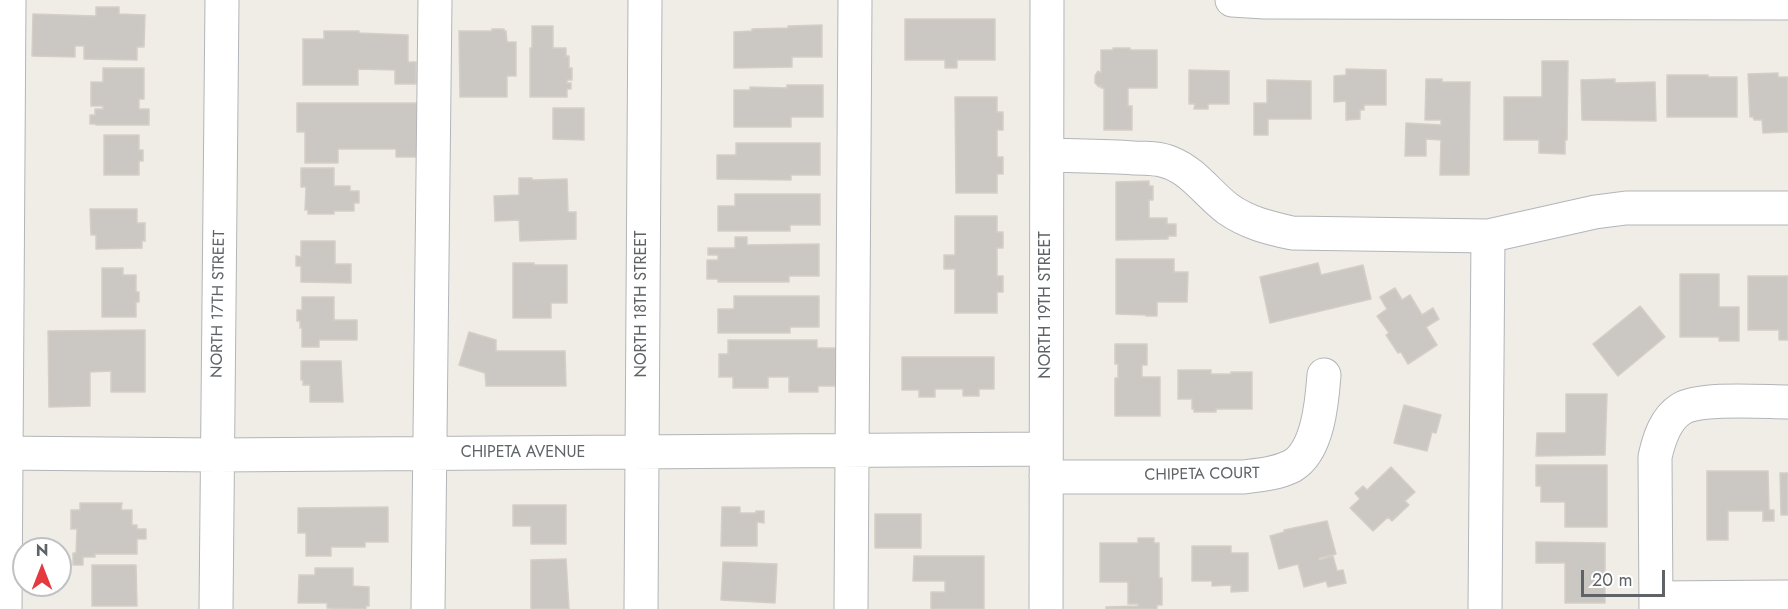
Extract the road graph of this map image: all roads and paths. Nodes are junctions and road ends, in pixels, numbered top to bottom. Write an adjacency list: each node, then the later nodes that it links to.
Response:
1 (9, 0): 16 (street)
2 (222, 0): 18 (street, NORTH 17TH STREET)
3 (435, 0): 17 (street)
4 (645, 0): 15 (street, NORTH 18TH STREET)
5 (855, 0): 14 (street)
6 (1047, 0): 9 (street, NORTH 19TH STREET)
7 (1232, 0): 8 (street)
8 (1788, 3)
9 (1047, 155): 11 (street); 19 (street, NORTH 19TH STREET)
10 (1788, 208): 11 (street)
11 (1488, 236): 28 (street)
12 (1324, 375): 19 (street, CHIPETA COURT)
13 (1788, 402): 21 (street)
14 (851, 450): 15 (street, CHIPETA AVENUE); 19 (street, CHIPETA AVENUE); 26 (street)
15 (641, 452): 17 (street, CHIPETA AVENUE); 25 (street, NORTH 18TH STREET)
16 (3, 453): 18 (street, CHIPETA AVENUE); 22 (street)
17 (428, 454): 18 (street, CHIPETA AVENUE); 24 (street)
18 (217, 455): 23 (street, NORTH 17TH STREET)
19 (1046, 463): 27 (street, NORTH 19TH STREET)
20 (1788, 597): 21 (street)
21 (1656, 604)
22 (5, 609)
23 (216, 609)
24 (428, 609)
25 (640, 609)
26 (851, 609)
27 (1046, 609)
28 (1485, 609)

